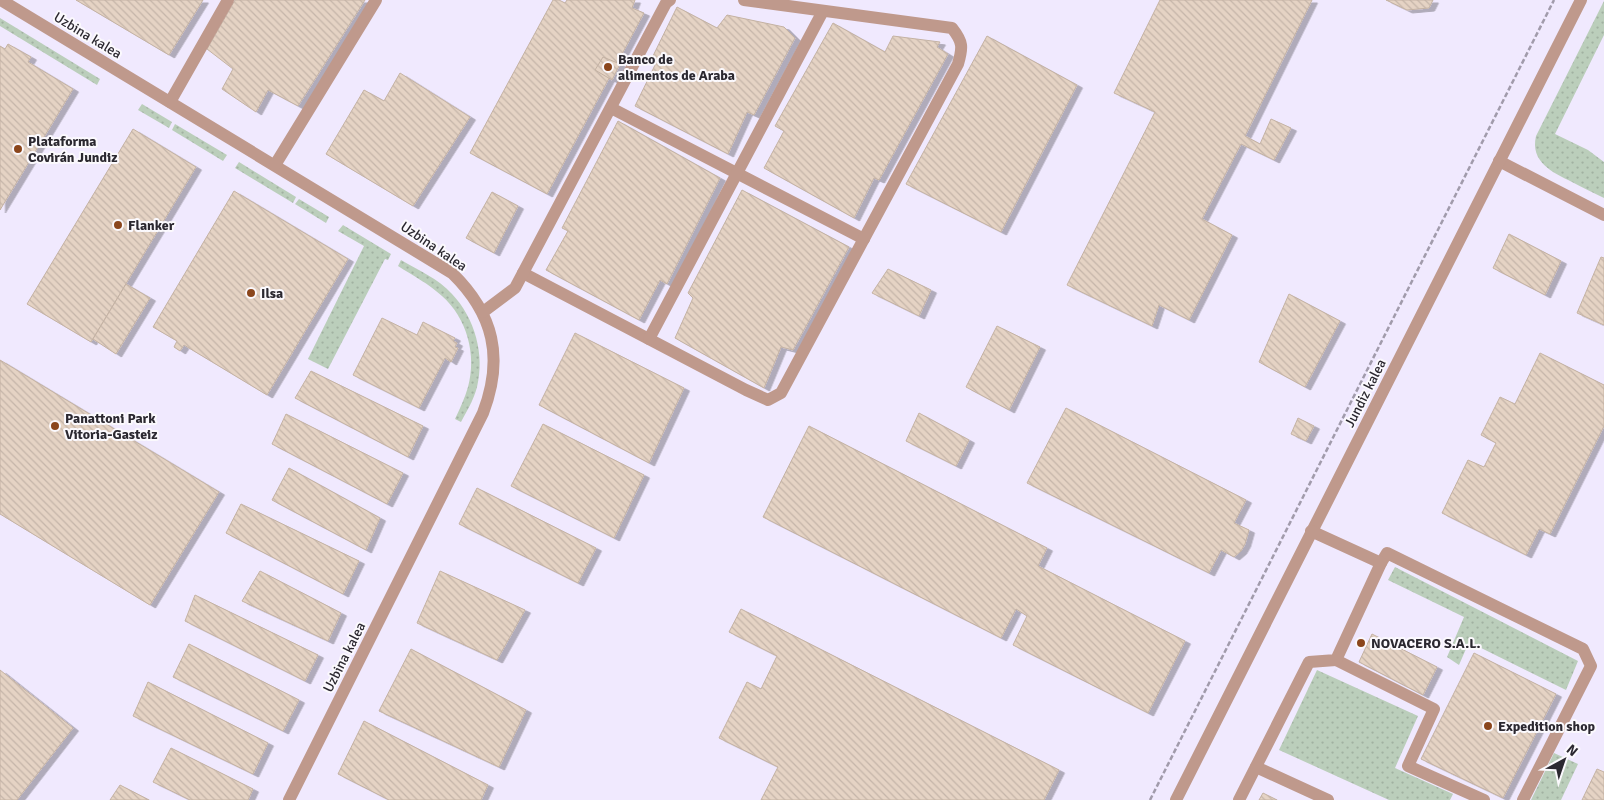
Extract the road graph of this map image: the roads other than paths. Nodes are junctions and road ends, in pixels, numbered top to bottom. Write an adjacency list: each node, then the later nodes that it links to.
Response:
1 (2, 0): 8 (street, Uzbina kalea)
2 (228, 0): 8 (street)
3 (376, 0): 11 (street)
4 (670, 0): 9 (street)
5 (744, 0): 7 (street)
6 (1581, 0): 10 (street, Jundiz kalea)
7 (823, 11): 12 (street); 14 (street)
8 (170, 102): 11 (street, Uzbina kalea)
9 (611, 108): 12 (street); 15 (street)
10 (1499, 161): 13 (street); 18 (street, Jundiz kalea)
11 (275, 165): 16 (street, Uzbina kalea)
12 (737, 173): 14 (street); 17 (street)
13 (1604, 214)
14 (864, 239): 17 (street)
15 (523, 273): 16 (street); 17 (street)
16 (483, 312): 22 (street, Uzbina kalea)
17 (649, 339)
18 (1311, 531): 19 (street); 23 (street, Jundiz kalea)
19 (1381, 563): 20 (street); 27 (street)
20 (1336, 660): 21 (street); 26 (street)
21 (1256, 766): 24 (street); 25 (street)
22 (289, 800)
23 (1176, 800)
24 (1239, 800)
25 (1328, 800)
26 (1484, 800)
27 (1523, 800)

